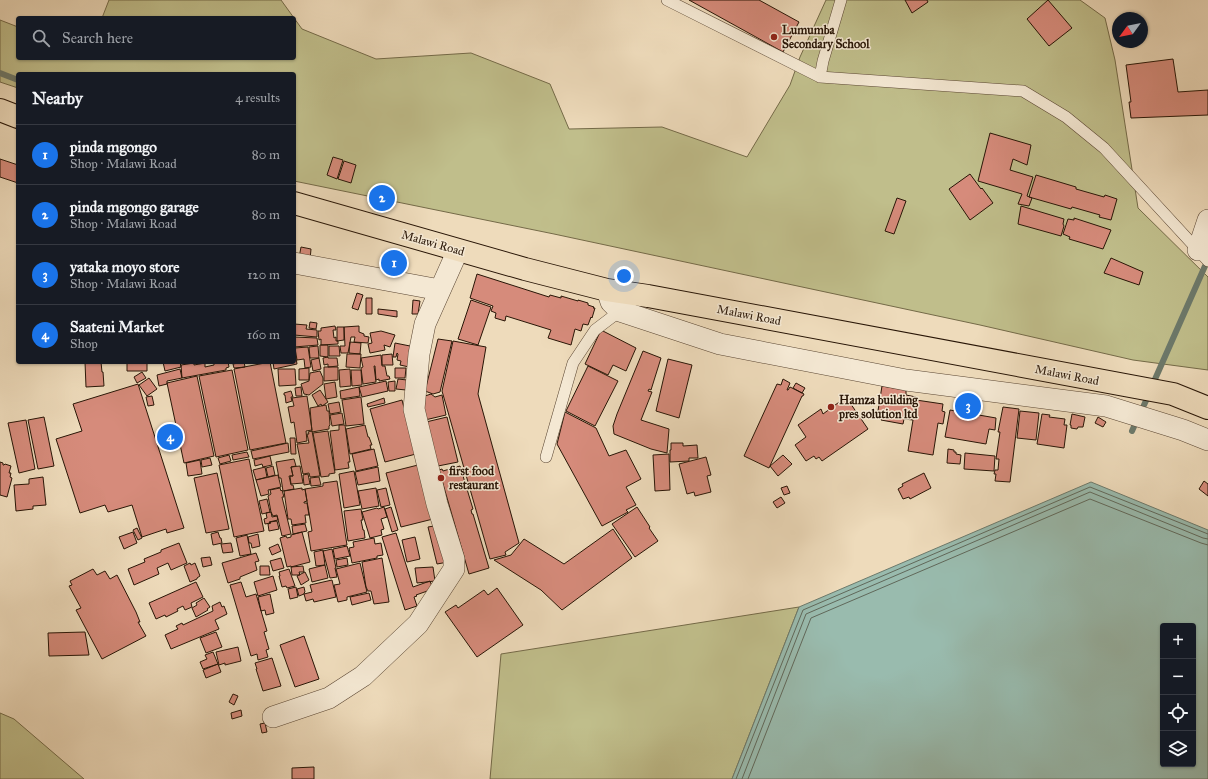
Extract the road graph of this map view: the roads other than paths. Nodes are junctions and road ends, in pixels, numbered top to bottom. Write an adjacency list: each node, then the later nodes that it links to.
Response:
1 (667, 0): 3 (lane)
2 (842, 0): 3 (lane)
3 (820, 77): 9 (lane)
4 (0, 110): 5 (main road)
5 (16, 116)
6 (296, 204): 8 (main road, Malawi Road)
7 (1208, 220): 9 (street)
8 (458, 250): 11 (street); 12 (main road, Malawi Road)
9 (1203, 255)
10 (296, 263): 11 (street)
11 (440, 290): 17 (street)
12 (607, 290): 13 (street); 14 (main road, Malawi Road)
13 (620, 311): 15 (street); 16 (lane)
14 (1208, 408)
15 (1208, 440)
16 (546, 457)
17 (273, 718)

